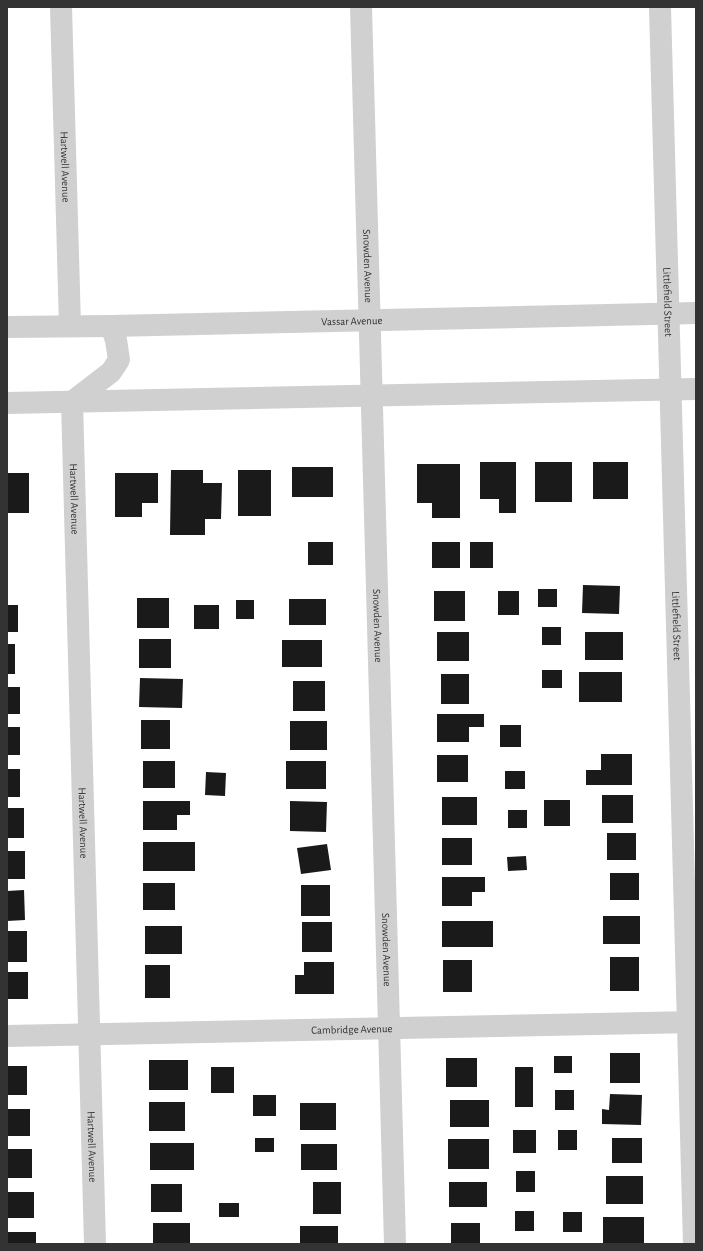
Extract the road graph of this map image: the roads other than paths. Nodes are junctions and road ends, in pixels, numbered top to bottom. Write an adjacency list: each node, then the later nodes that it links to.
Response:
1 (61, 7): 7 (street, Hartwell Avenue)
2 (361, 7): 6 (street, Snowden Avenue)
3 (660, 7): 5 (street, Littlefield Street)
4 (696, 313): 5 (street, Vassar Avenue)
5 (669, 314): 6 (street, Vassar Avenue); 11 (street, Littlefield Street)
6 (369, 320): 8 (street, Vassar Avenue); 12 (street, Snowden Avenue)
7 (70, 326): 8 (street, Vassar Avenue); 9 (street, Vassar Avenue)
8 (111, 326): 13 (street)
9 (7, 327)
10 (696, 389): 11 (street)
11 (671, 390): 12 (street); 15 (street, Littlefield Street)
12 (372, 396): 13 (street); 16 (street, Snowden Avenue)
13 (72, 402): 14 (street); 17 (street, Hartwell Avenue)
14 (7, 403)
15 (692, 1022): 16 (street, Cambridge Avenue); 21 (street, Littlefield Street)
16 (389, 1029): 17 (street, Cambridge Avenue); 20 (street, Snowden Avenue)
17 (90, 1035): 18 (street, Cambridge Avenue); 19 (street, Hartwell Avenue)
18 (7, 1036)
19 (95, 1244)
20 (395, 1244)
21 (694, 1244)

